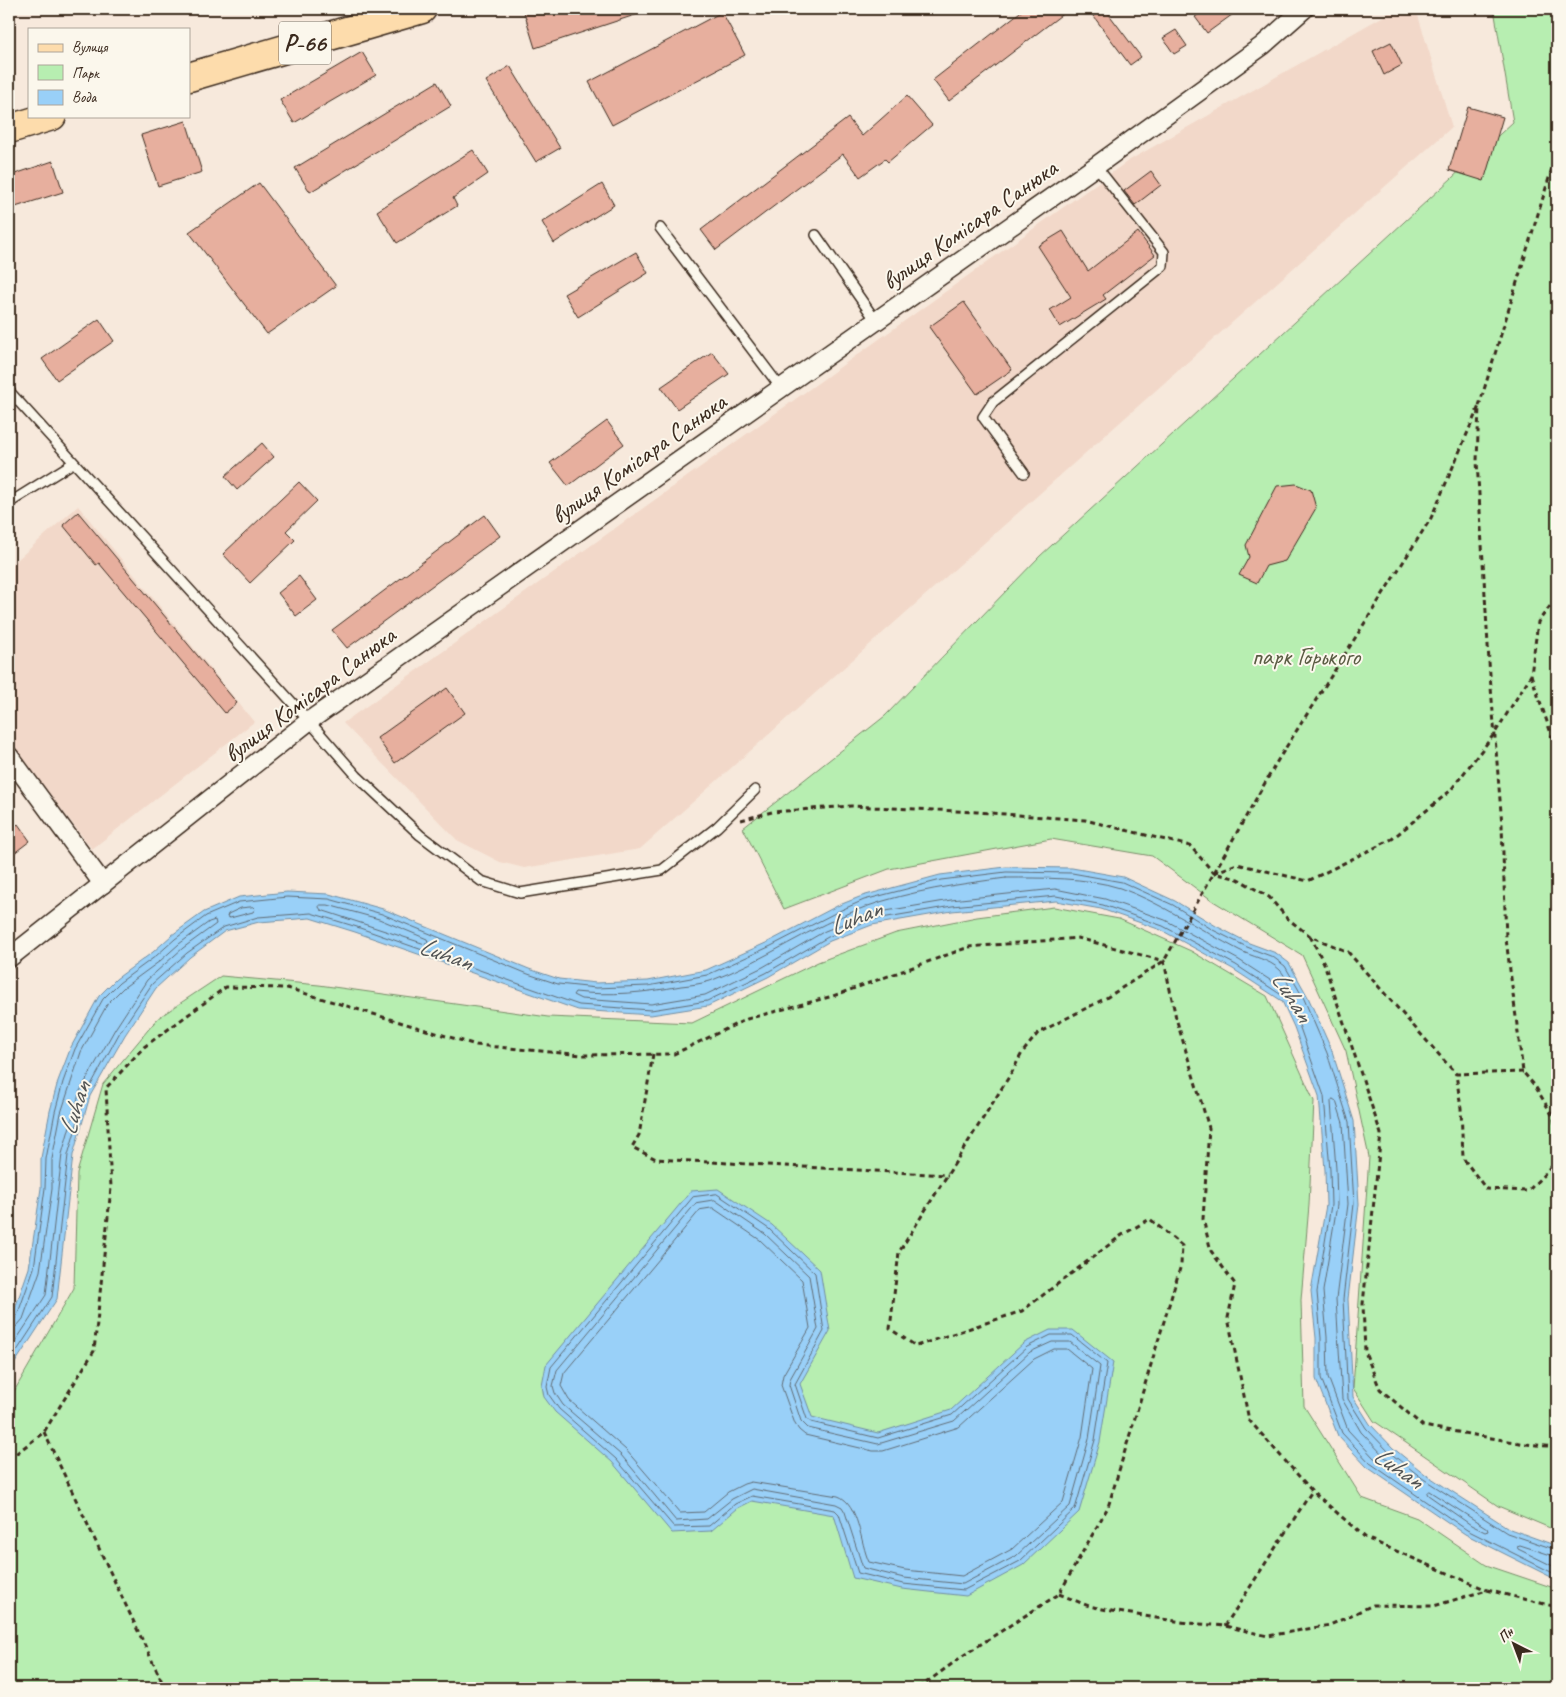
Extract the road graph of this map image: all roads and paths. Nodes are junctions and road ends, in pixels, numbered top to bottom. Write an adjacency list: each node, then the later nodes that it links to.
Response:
1 (422, 9): 3 (main road, Р-66)
2 (1304, 9): 7 (street, вулиця Комісара Санюка)
3 (190, 77)
4 (44, 118): 5 (main road)
5 (10, 126)
6 (1557, 152): 13 (path)
7 (1096, 166): 10 (street, вулиця Комісара Санюка); 15 (lane)
8 (660, 228): 11 (lane)
9 (816, 235): 10 (lane)
10 (876, 321): 11 (street, вулиця Комісара Санюка)
11 (781, 388): 19 (street, вулиця Комісара Санюка)
12 (9, 391): 14 (lane)
13 (1479, 406): 20 (path); 25 (path)
14 (74, 463): 16 (lane); 19 (lane)
15 (1024, 473)
16 (9, 503)
17 (1557, 597): 18 (path)
18 (1531, 675): 20 (path); 21 (path)
19 (309, 721): 24 (lane); 26 (street, вулиця Комісара Санюка)
20 (1495, 733): 25 (path); 31 (path)
21 (1557, 751)
22 (9, 756): 26 (street)
23 (755, 790): 24 (lane)
24 (717, 827): 25 (path)
25 (1214, 873): 27 (path); 29 (path)
26 (103, 884): 28 (street, вулиця Комісара Санюка)
27 (1310, 936): 32 (path); 37 (path)
28 (9, 958)
29 (1164, 961): 30 (path); 35 (path); 39 (path)
30 (653, 1054): 35 (path); 36 (path)
31 (1523, 1072): 32 (path); 33 (path)
32 (1456, 1074): 34 (path)
33 (1557, 1141)
34 (1557, 1161)
35 (949, 1175): 41 (path)
36 (44, 1432): 38 (path); 44 (path)
37 (1557, 1447)
38 (9, 1459)
39 (1312, 1491): 40 (path); 43 (path)
40 (1487, 1590): 42 (path); 43 (path)
41 (1059, 1594): 43 (path); 45 (path)
42 (1557, 1607)
43 (1225, 1626)
44 (165, 1688)
45 (919, 1688)

